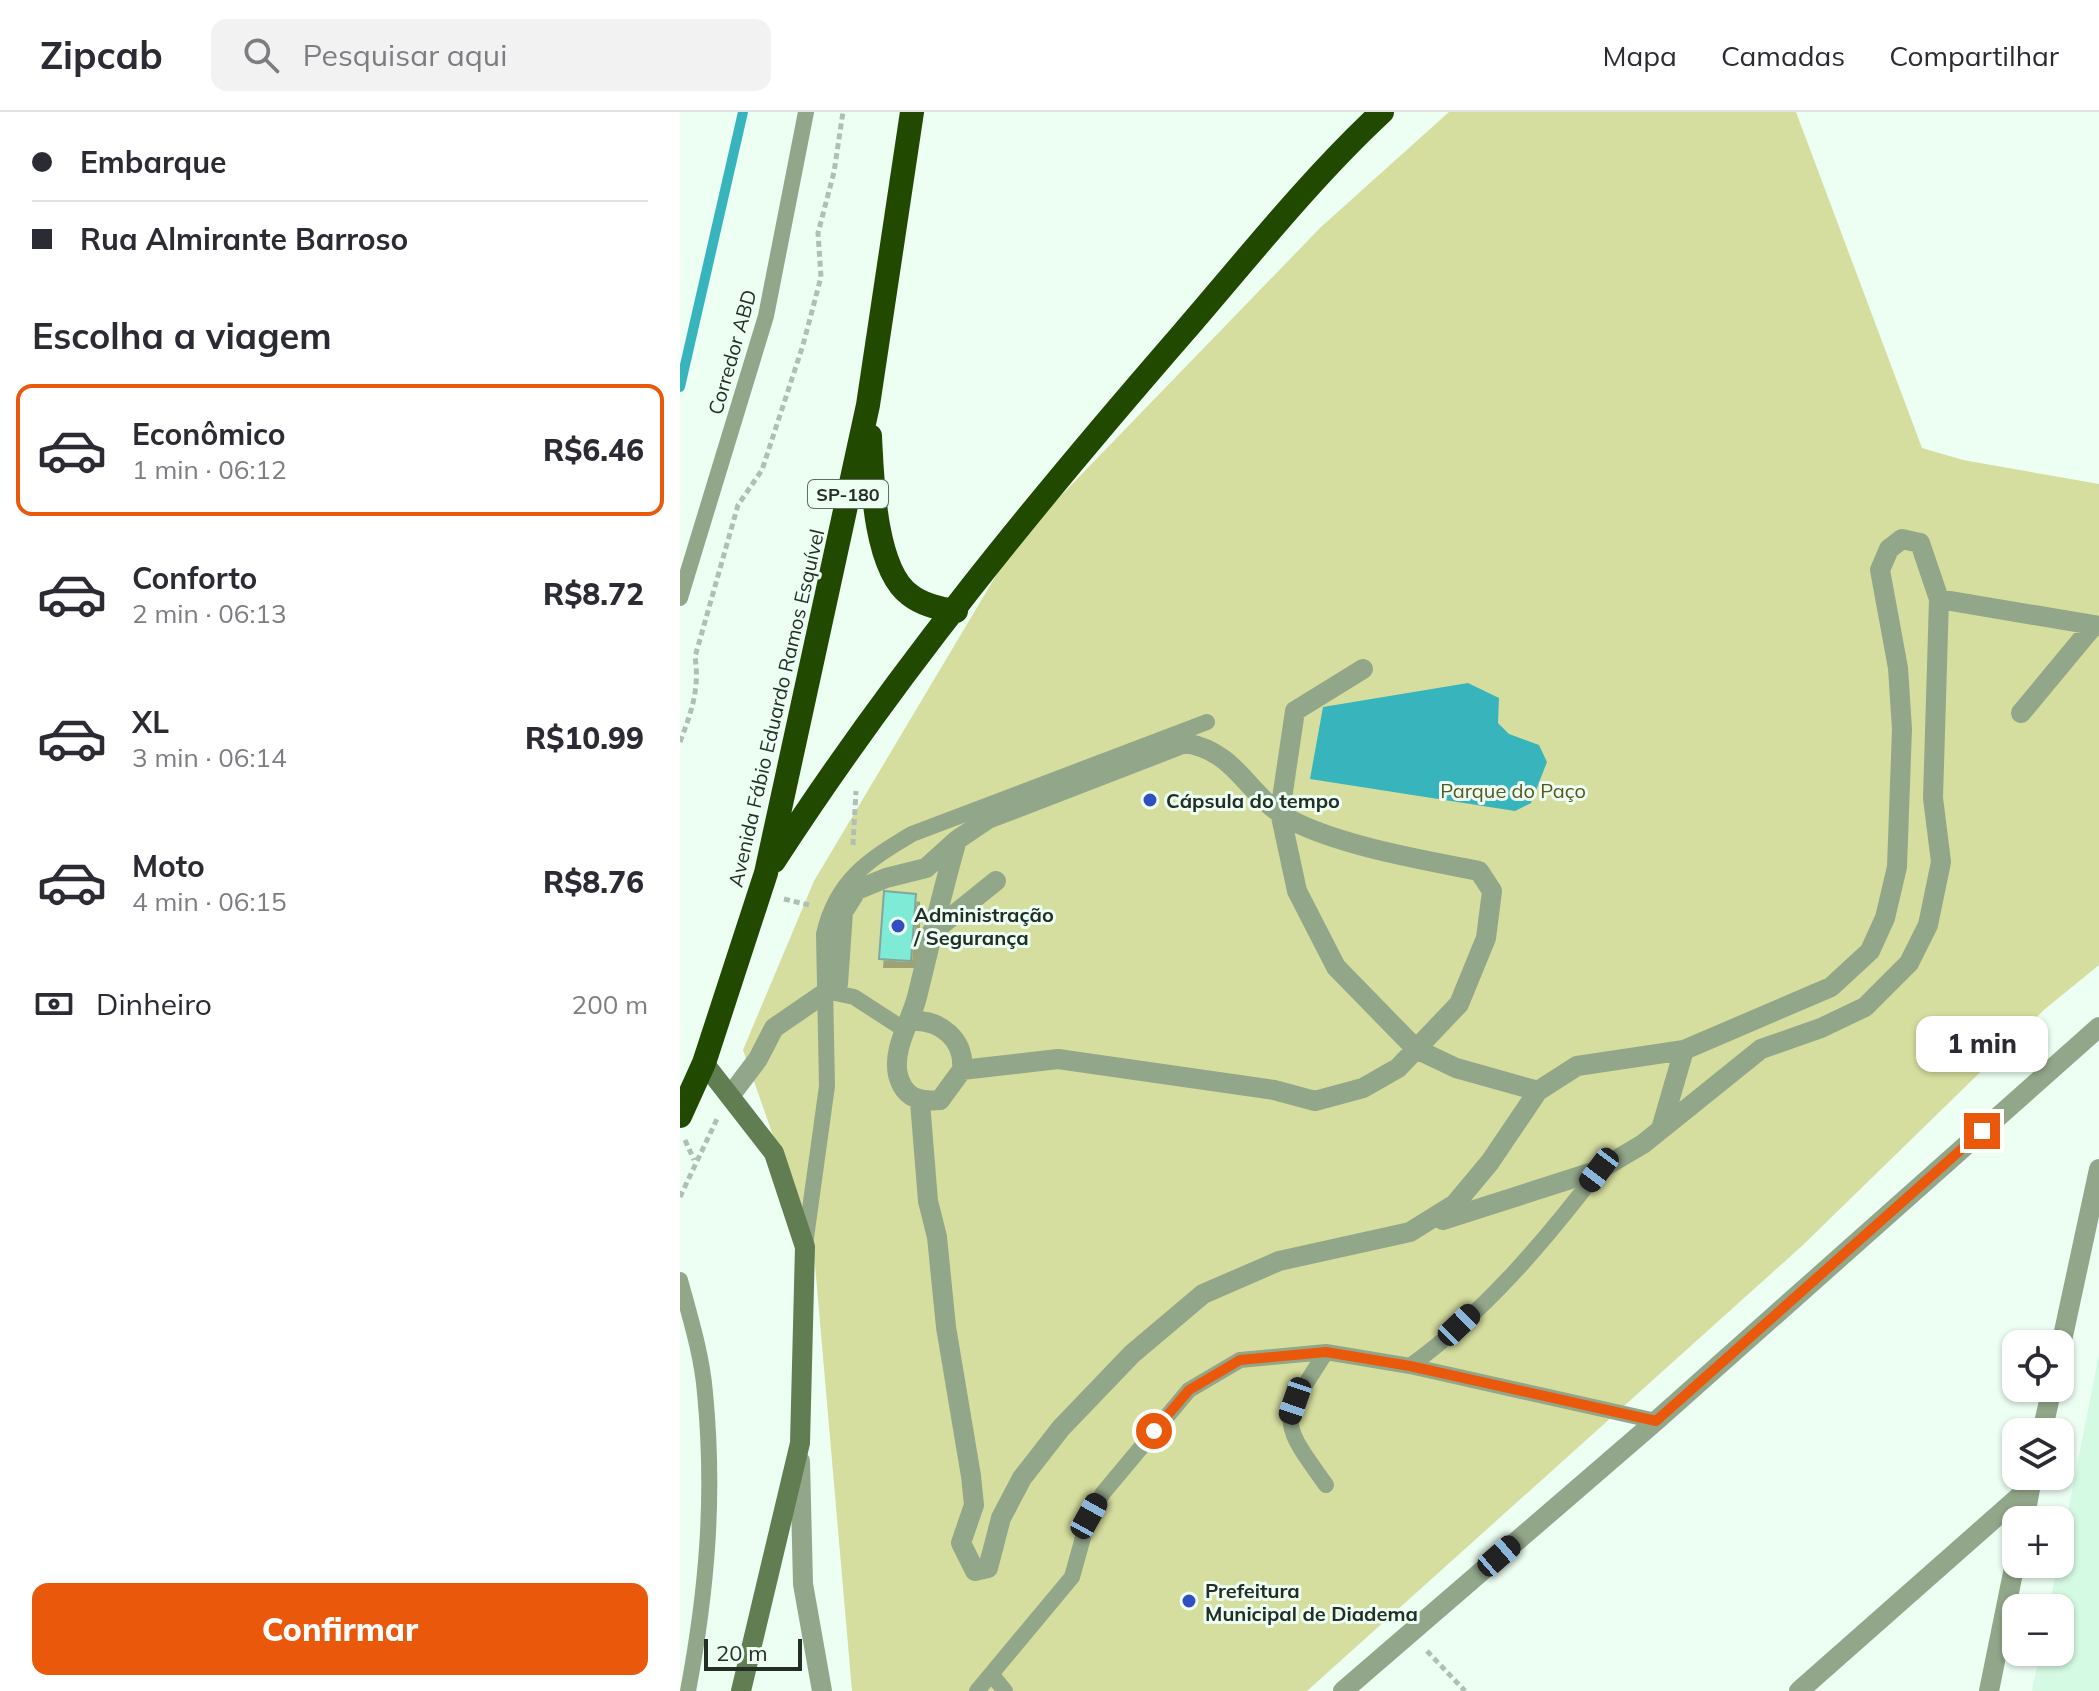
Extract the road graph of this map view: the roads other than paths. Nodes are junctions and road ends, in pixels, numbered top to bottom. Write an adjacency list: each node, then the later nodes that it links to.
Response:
1 (806, 112): 5 (lane, Corredor ABD)
2 (912, 112): 4 (highway, Avenida Fábio Eduardo Ramos Esquível / SP-180)
3 (1382, 112): 7 (highway)
4 (868, 405): 7 (highway); 15 (highway, Avenida Fábio Eduardo Ramos Esquível / SP-180)
5 (680, 598)
6 (1939, 599): 8 (street); 21 (street); 28 (street)
7 (956, 611): 15 (highway)
8 (2097, 626): 10 (street)
9 (1363, 669): 12 (street)
10 (2021, 713)
11 (1207, 722): 17 (lane)
12 (1280, 812): 13 (street); 20 (street); 20 (street)
13 (957, 840): 16 (street); 17 (street)
14 (996, 881): 16 (street)
15 (763, 883): 22 (highway, Avenida Fábio Eduardo Ramos Esquível / SP-180)
16 (930, 934): 18 (street)
17 (826, 991): 18 (lane); 25 (street); 32 (lane)
18 (908, 1025): 23 (street); 26 (street)
19 (2099, 1027): 37 (street)
20 (1416, 1049): 23 (street); 24 (street)
21 (1684, 1050): 24 (street); 28 (street)
22 (704, 1063): 25 (main road); 27 (highway, Avenida Fábio Eduardo Ramos Esquível / SP-180)
23 (962, 1070): 26 (street)
24 (1538, 1091): 31 (street)
25 (730, 1096): 32 (main road)
26 (920, 1102): 31 (street)
27 (680, 1116)
28 (1661, 1129): 30 (street)
29 (2099, 1169): 34 (street)
30 (1599, 1170): 31 (street); 36 (lane)
31 (1410, 1232)
32 (805, 1247): 38 (main road)
33 (680, 1280): 43 (lane)
34 (2064, 1330)
35 (1326, 1352): 36 (lane); 39 (lane); 42 (lane)
36 (1410, 1366): 37 (lane)
37 (1656, 1421): 48 (street)
38 (800, 1443): 44 (main road); 45 (street)
39 (1326, 1485)
40 (2022, 1490): 49 (street)
41 (2012, 1578): 50 (street)
42 (992, 1675): 46 (lane); 47 (lane)
43 (688, 1691)
44 (741, 1691)
45 (822, 1691)
46 (977, 1691)
47 (1005, 1691)
48 (1343, 1691)
49 (1799, 1691)
50 (1989, 1691)

